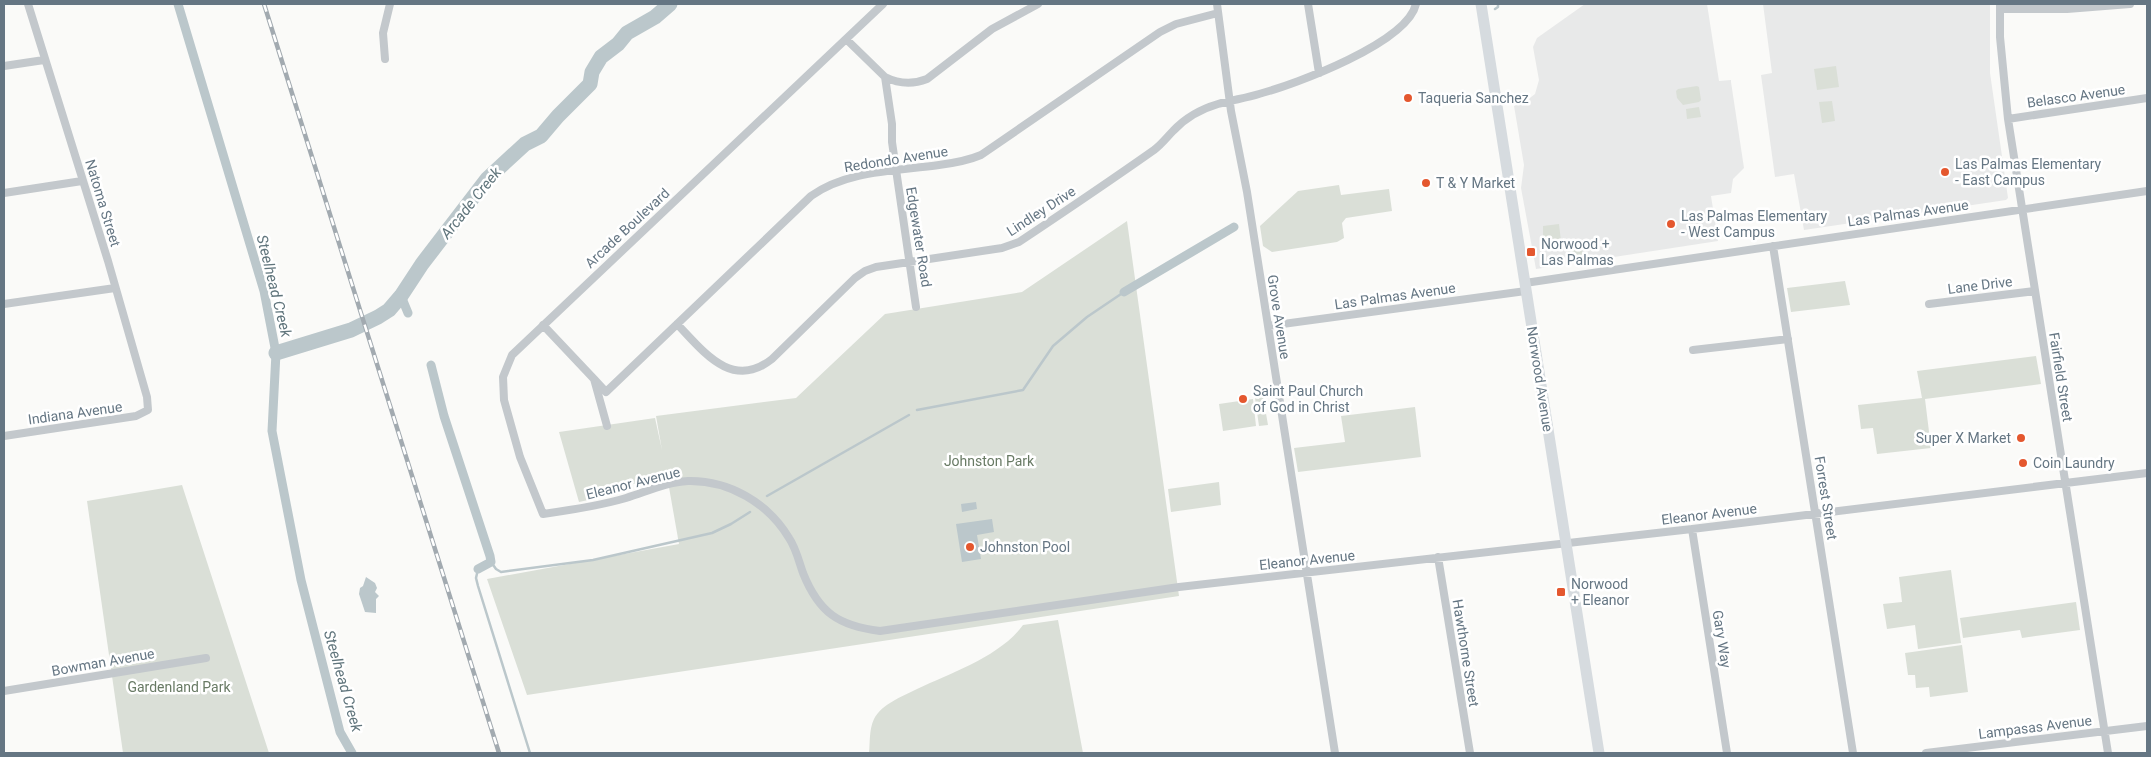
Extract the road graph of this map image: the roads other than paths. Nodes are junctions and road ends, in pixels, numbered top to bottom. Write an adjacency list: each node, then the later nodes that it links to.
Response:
1 (28, 4): 14 (street, Natoma Street)
2 (390, 4): 13 (street)
3 (883, 4): 12 (street, Arcade Boulevard)
4 (1038, 4): 17 (street)
5 (1217, 4): 11 (street, Grove Avenue)
6 (1308, 4): 16 (street)
7 (1416, 4): 16 (street, Lindley Drive)
8 (1481, 4): 28 (main road, Norwood Avenue)
9 (2130, 4): 10 (street)
10 (2000, 6): 20 (street, Fairfield Street)
11 (1218, 13): 19 (street, Grove Avenue); 21 (street, Redondo Avenue)
12 (846, 39): 17 (street); 34 (street, Arcade Boulevard)
13 (385, 59)
14 (44, 60): 15 (street); 22 (street, Natoma Street)
15 (4, 66)
16 (1319, 73): 19 (street, Lindley Drive)
17 (885, 77): 21 (street, Edgewater Road)
18 (2147, 98): 20 (street, Belasco Avenue)
19 (1230, 101): 27 (street, Lindley Drive); 36 (street, Grove Avenue)
20 (2008, 119): 25 (street, Fairfield Street)
21 (896, 171): 27 (street, Edgewater Road); 35 (street, Redondo Avenue)
22 (82, 181): 24 (street); 29 (street, Natoma Street)
23 (2147, 191): 25 (street, Las Palmas Avenue)
24 (4, 192)
25 (2022, 209): 26 (street, Las Palmas Avenue); 30 (street, Fairfield Street)
26 (1773, 246): 28 (street, Las Palmas Avenue); 37 (street, Forrest Street)
27 (910, 262): 33 (street, Edgewater Road); 35 (street, Lindley Drive)
28 (1525, 287): 36 (street, Las Palmas Avenue); 48 (main road, Norwood Avenue)
29 (115, 288): 31 (street); 40 (street, Natoma Street)
30 (2035, 291): 32 (street, Lane Drive); 44 (street, Fairfield Street)
31 (4, 304)
32 (1929, 304)
33 (916, 307)
34 (543, 324): 39 (street); 45 (street, Arcade Boulevard)
35 (678, 324): 39 (street, Redondo Avenue)
36 (1268, 326): 50 (street, Grove Avenue)
37 (1788, 339): 38 (street); 46 (street, Forrest Street)
38 (1693, 350)
39 (594, 379): 41 (street)
40 (148, 410): 42 (street, Indiana Avenue)
41 (608, 426)
42 (4, 436)
43 (2147, 474): 44 (street, Eleanor Avenue)
44 (2066, 484): 46 (street, Eleanor Avenue); 54 (street, Fairfield Street)
45 (543, 514): 50 (street, Eleanor Avenue)
46 (1816, 514): 47 (street, Eleanor Avenue); 59 (street, Forrest Street)
47 (1692, 529): 48 (street, Eleanor Avenue); 58 (street, Gary Way)
48 (1566, 543): 49 (street, Eleanor Avenue); 57 (main road, Norwood Avenue)
49 (1438, 557): 50 (street, Eleanor Avenue); 56 (street, Hawthorne Street)
50 (1306, 572): 55 (street, Grove Avenue)
51 (206, 658): 52 (street, Bowman Avenue)
52 (4, 690)
53 (2147, 726): 54 (street, Lampasas Avenue)
54 (2105, 731): 60 (street, Lampasas Avenue); 61 (street, Fairfield Street)
55 (1335, 753)
56 (1470, 753)
57 (1599, 753)
58 (1727, 753)
59 (1854, 753)
60 (1926, 753)
61 (2108, 753)

